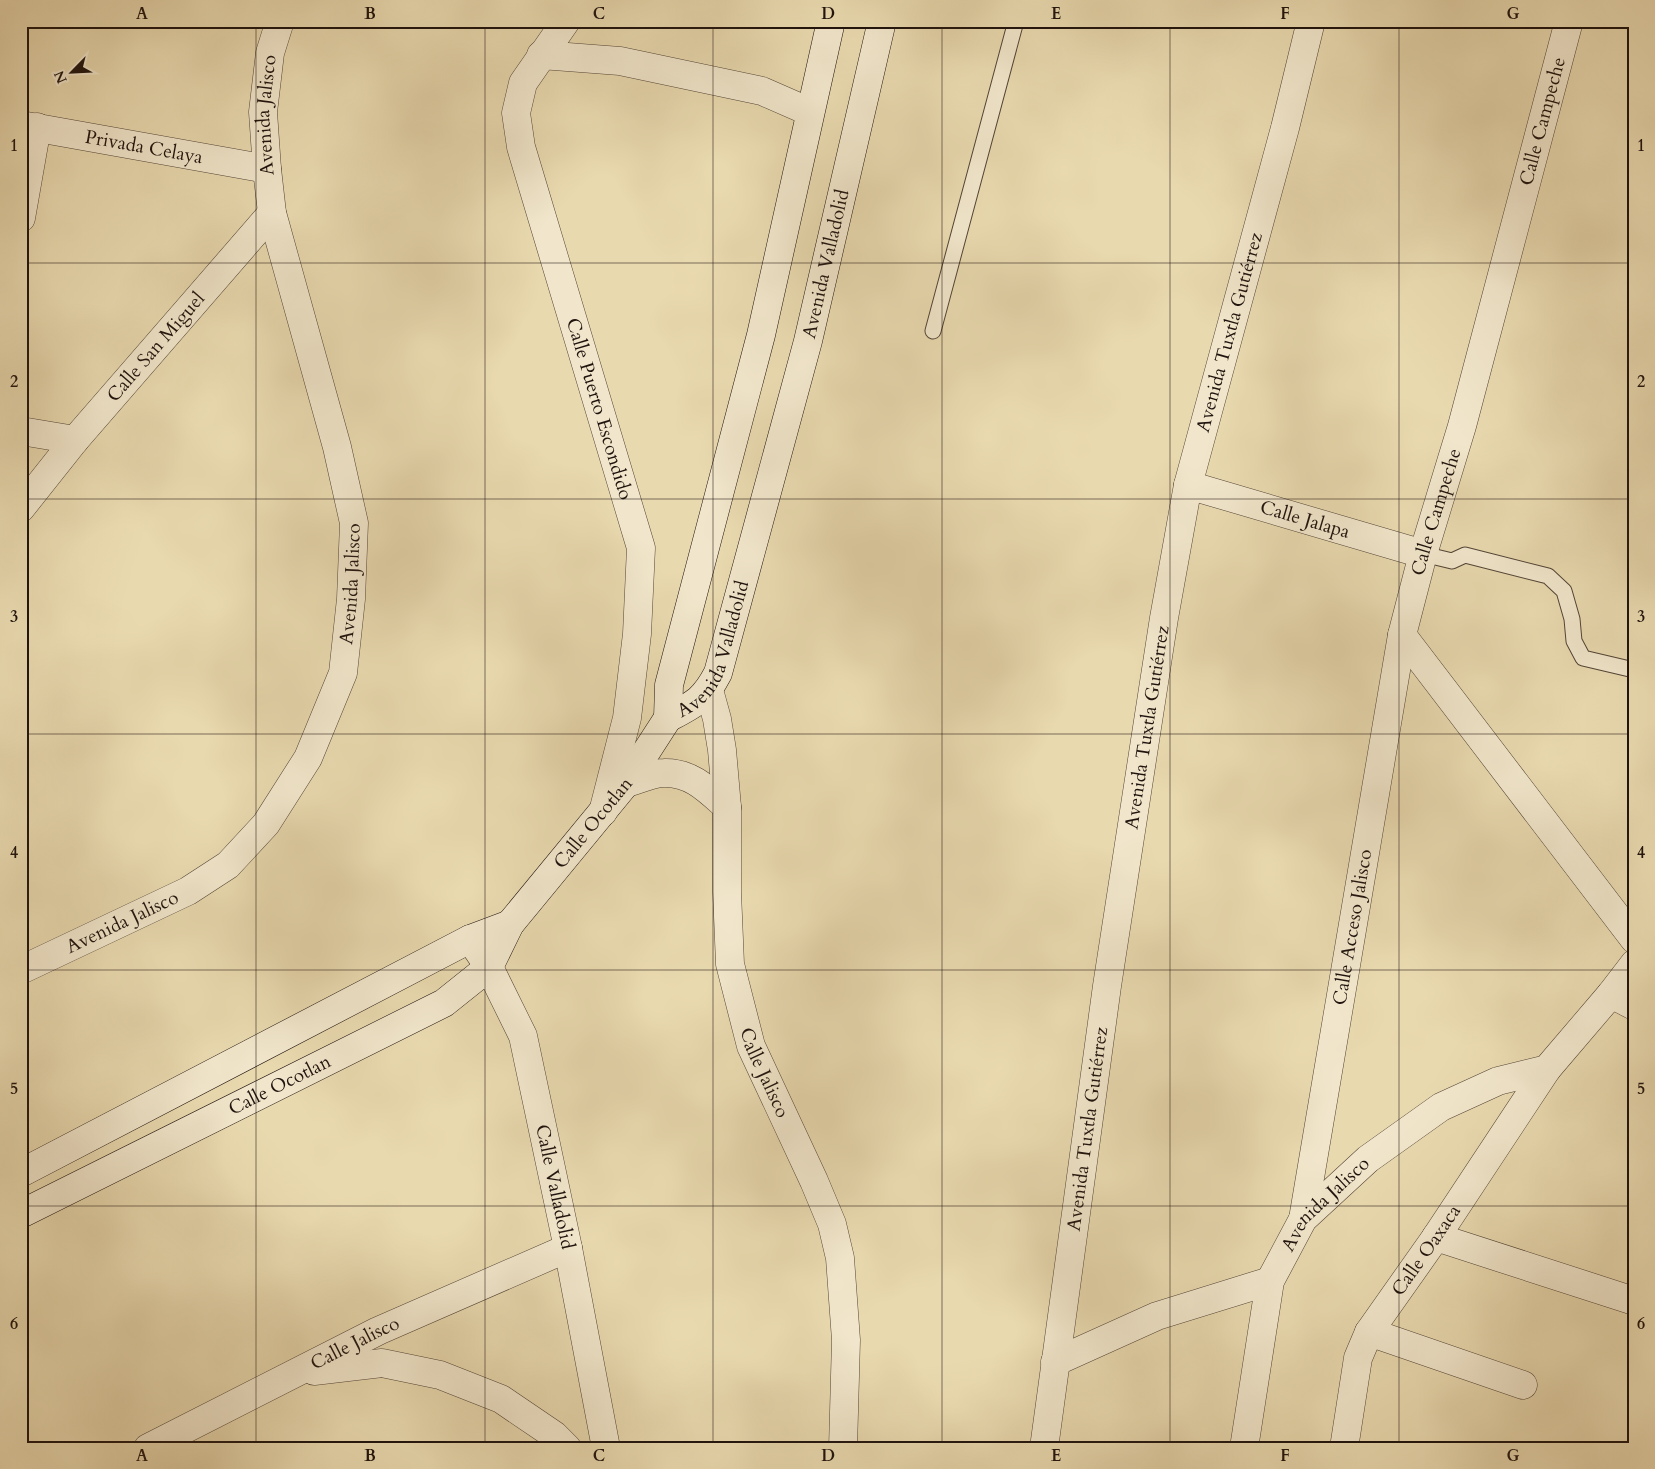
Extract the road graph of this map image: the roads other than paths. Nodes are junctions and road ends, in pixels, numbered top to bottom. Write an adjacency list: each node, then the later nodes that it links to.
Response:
1 (280, 21): 11 (street, Avenida Jalisco)
2 (566, 21): 8 (street, Calle Puerto Escondido)
3 (831, 21): 9 (street, Avenida Valladolid)
4 (882, 21): 22 (street, Avenida Valladolid)
5 (1016, 21): 14 (lane)
6 (1311, 21): 17 (street, Avenida Tuxtla Gutiérrez)
7 (1568, 21): 19 (street, Calle Campeche)
8 (541, 55): 9 (street); 26 (street, Calle Puerto Escondido)
9 (810, 112): 23 (street, Avenida Valladolid)
10 (29, 126): 11 (street, Privada Celaya); 13 (street)
11 (267, 169): 12 (street, Avenida Jalisco)
12 (272, 213): 16 (street, Calle San Miguel); 32 (street, Avenida Jalisco)
13 (21, 218)
14 (933, 331)
15 (21, 431): 16 (street)
16 (75, 440): 18 (street, Calle San Miguel)
17 (1188, 485): 19 (street, Calle Jalapa); 43 (street, Avenida Tuxtla Gutiérrez)
18 (21, 508)
19 (1423, 554): 20 (street, Calle Campeche); 21 (lane)
20 (1402, 635): 28 (street); 37 (street, Calle Acceso Jalisco)
21 (1634, 670)
22 (709, 690): 23 (street, Avenida Valladolid); 25 (street, Calle Jalisco)
23 (668, 718): 24 (street, Calle Ocotlan)
24 (626, 783): 25 (street); 26 (street, Calle Ocotlan)
25 (727, 807): 49 (street, Calle Jalisco)
26 (603, 812): 27 (street, Calle Ocotlan)
27 (510, 924): 29 (street, Calle Ocotlan); 31 (street, Calle Ocotlan)
28 (1633, 932)
29 (470, 939): 31 (street, Calle Valladolid); 35 (street, Calle Ocotlan)
30 (1634, 964): 33 (street)
31 (489, 967): 36 (street, Calle Ocotlan); 39 (street, Calle Valladolid)
32 (21, 970)
33 (1622, 1000): 34 (street)
34 (1548, 1069): 37 (street, Avenida Jalisco); 38 (street, Calle Oaxaca)
35 (21, 1173)
36 (21, 1214)
37 (1303, 1219): 40 (street, Avenida Jalisco)
38 (1436, 1237): 41 (street); 42 (street, Calle Oaxaca)
39 (568, 1248): 44 (street, Calle Jalisco); 48 (street, Calle Valladolid)
40 (1270, 1281): 43 (street); 51 (street, Avenida Jalisco)
41 (1634, 1301)
42 (1369, 1332): 45 (street); 52 (street, Calle Oaxaca)
43 (1056, 1362): 50 (street, Avenida Tuxtla Gutiérrez)
44 (297, 1372): 46 (street, Calle Jalisco); 47 (street)
45 (1523, 1385)
46 (148, 1448)
47 (567, 1448)
48 (606, 1448)
49 (843, 1448)
50 (1044, 1448)
51 (1244, 1448)
52 (1344, 1448)

